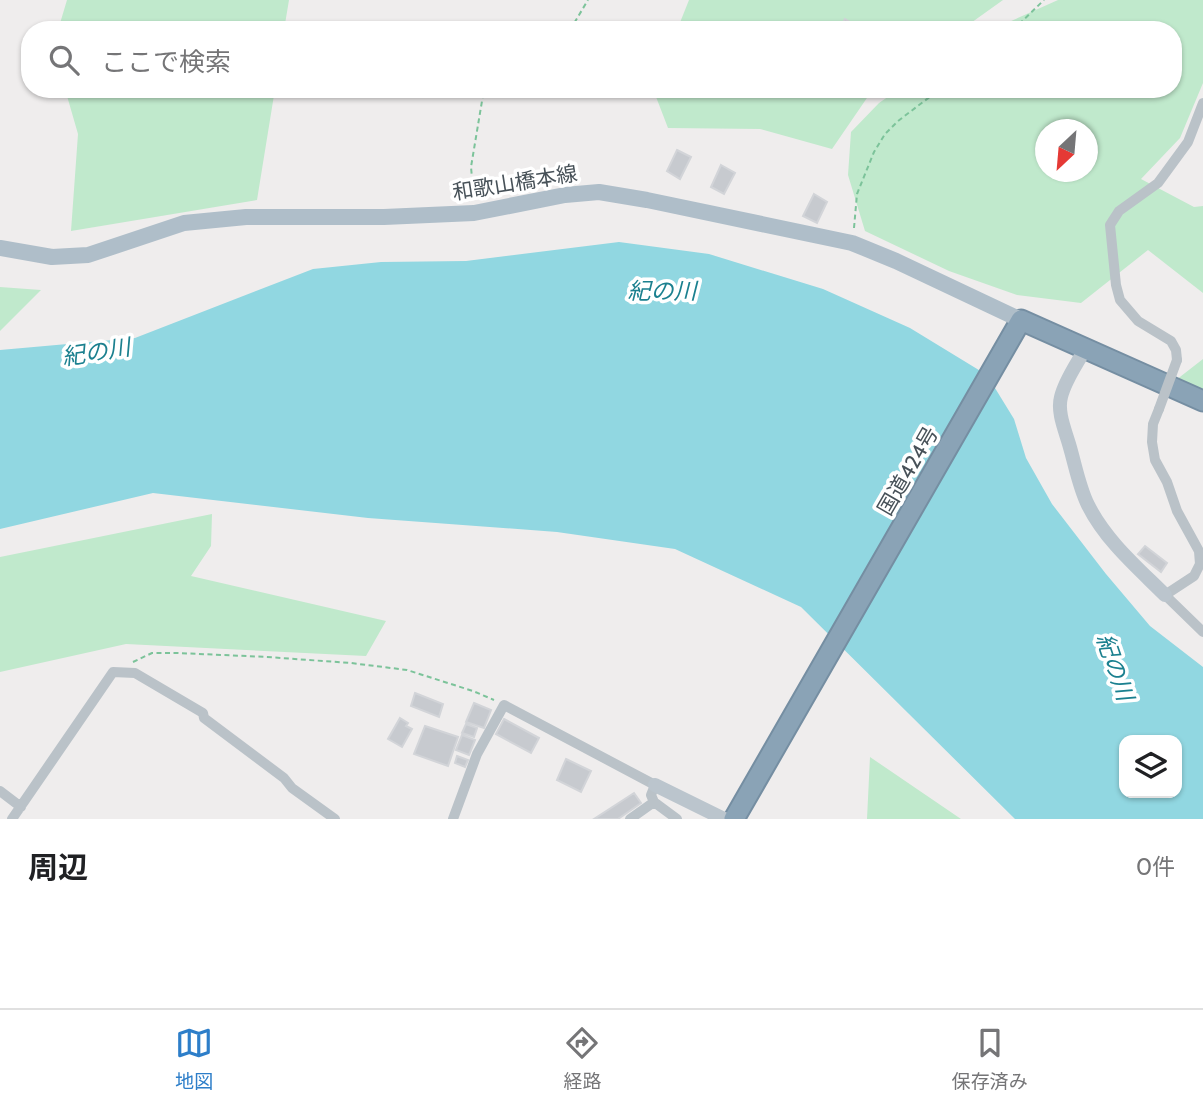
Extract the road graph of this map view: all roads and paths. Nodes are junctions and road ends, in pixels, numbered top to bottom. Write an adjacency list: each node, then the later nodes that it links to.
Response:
1 (588, 0): 3 (path)
2 (1044, 0): 4 (path)
3 (575, 21)
4 (1022, 21)
5 (482, 98): 8 (path)
6 (928, 98): 9 (path)
7 (1203, 103): 14 (street, bridge)
8 (474, 213): 9 (main road, 和歌山橋本線); 10 (main road, 和歌山橋本線)
9 (852, 243): 11 (main road, 和歌山橋本線)
10 (0, 248)
11 (1021, 320): 12 (highway); 22 (highway, 国道424号)
12 (1085, 349): 13 (highway); 14 (street)
13 (1203, 401)
14 (1165, 595): 15 (street)
15 (1203, 632)
16 (113, 672): 17 (path); 21 (street); 24 (street)
17 (504, 705): 18 (street); 25 (street)
18 (656, 785): 20 (street); 28 (street)
19 (0, 791): 21 (street)
20 (654, 802): 26 (street); 27 (street)
21 (21, 807): 23 (street)
22 (738, 812)
23 (12, 819)
24 (335, 819)
25 (453, 819)
26 (630, 819)
27 (677, 819)
28 (724, 819)

